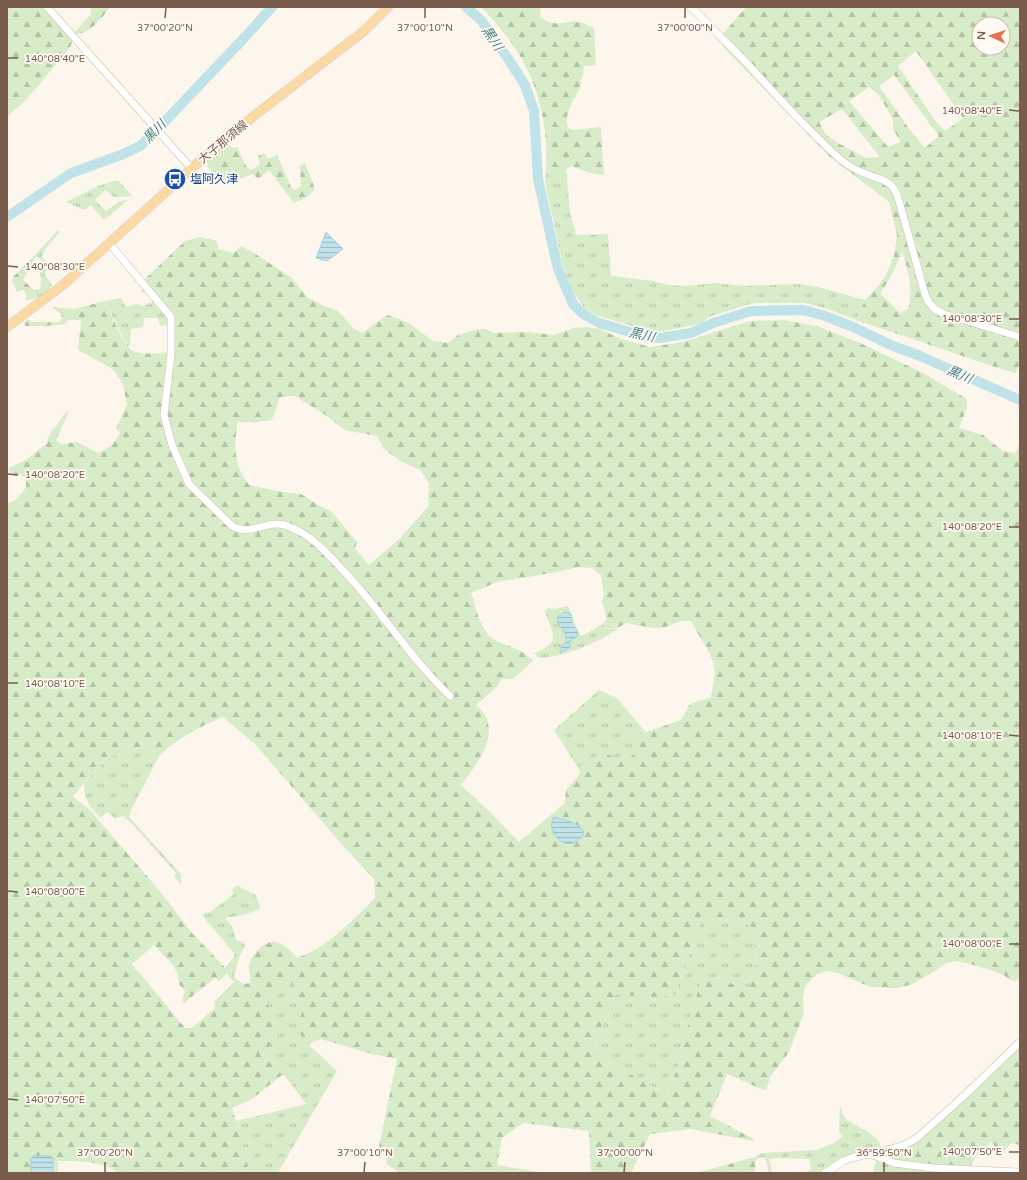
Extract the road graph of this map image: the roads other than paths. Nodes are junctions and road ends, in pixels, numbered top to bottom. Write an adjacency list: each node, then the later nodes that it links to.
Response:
1 (47, 7): 4 (street)
2 (388, 7): 4 (main road, 大子那須線)
3 (690, 7): 7 (street)
4 (192, 169): 5 (main road, 大子那須線)
5 (109, 243): 6 (main road, 大子那須線); 8 (street)
6 (7, 327)
7 (1020, 337)
8 (450, 696)
9 (1020, 1042): 10 (street)
10 (873, 1155): 11 (street); 12 (street)
11 (1020, 1172)
12 (825, 1173)

